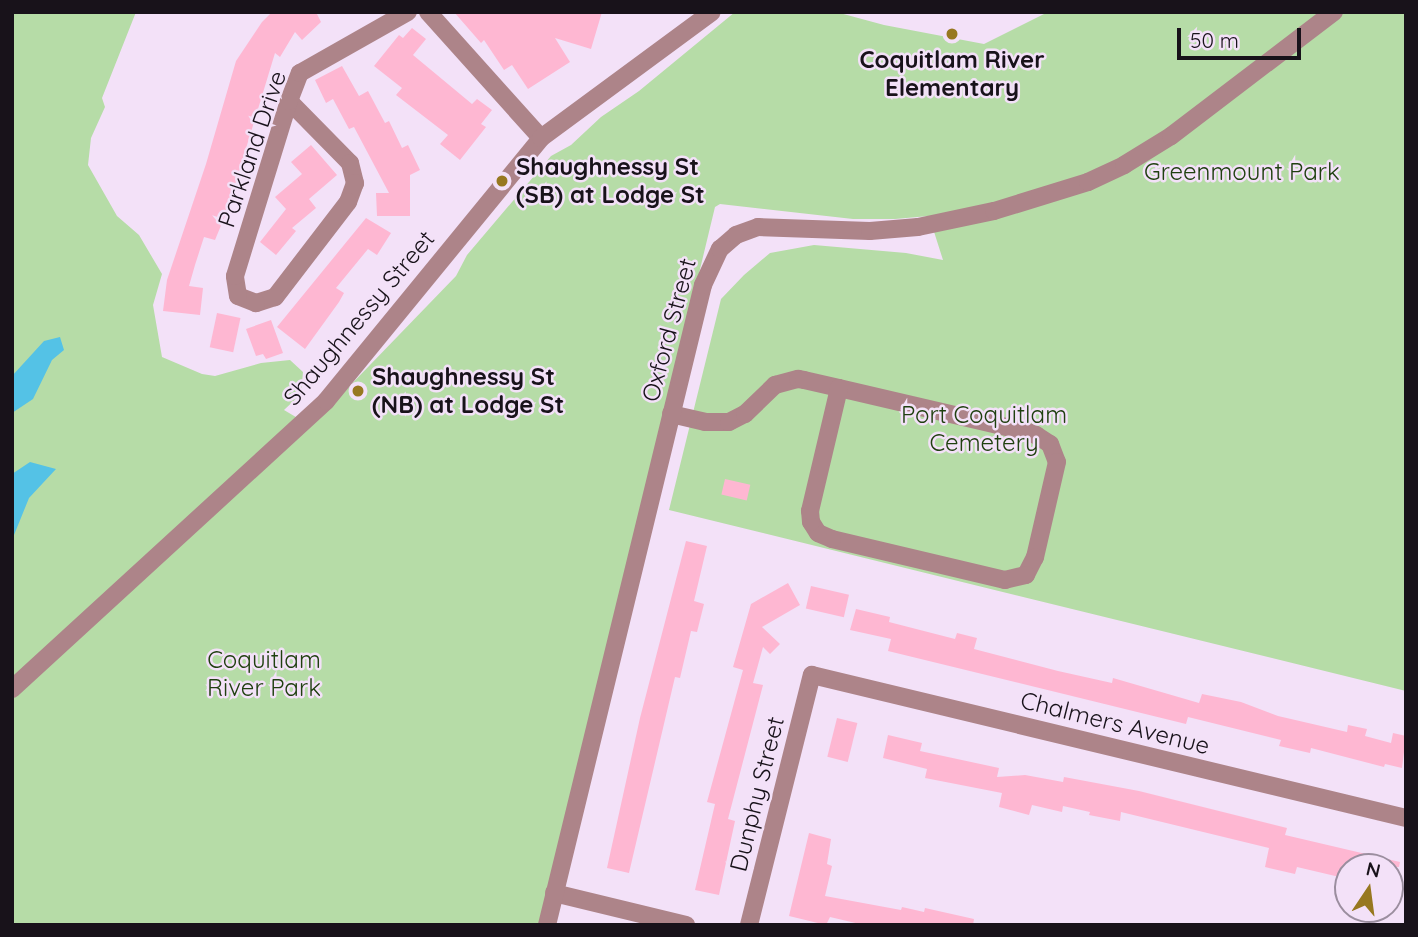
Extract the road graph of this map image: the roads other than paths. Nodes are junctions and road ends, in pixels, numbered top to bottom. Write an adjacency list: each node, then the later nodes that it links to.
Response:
1 (408, 12): 5 (street, Parkland Drive)
2 (428, 12): 6 (street)
3 (712, 12): 6 (street, Shaughnessy Street)
4 (1334, 12): 8 (street, Oxford Street)
5 (289, 101): 5 (street, Parkland Drive)
6 (541, 138): 10 (street, Shaughnessy Street)
7 (839, 388): 7 (street); 8 (street)
8 (671, 414): 12 (street, Oxford Street)
9 (812, 675): 11 (street, Chalmers Avenue); 15 (street, Dunphy Street)
10 (12, 690)
11 (1406, 818)
12 (554, 893): 13 (street, Oxford Street); 14 (street)
13 (547, 925)
14 (686, 925)
15 (749, 925)

